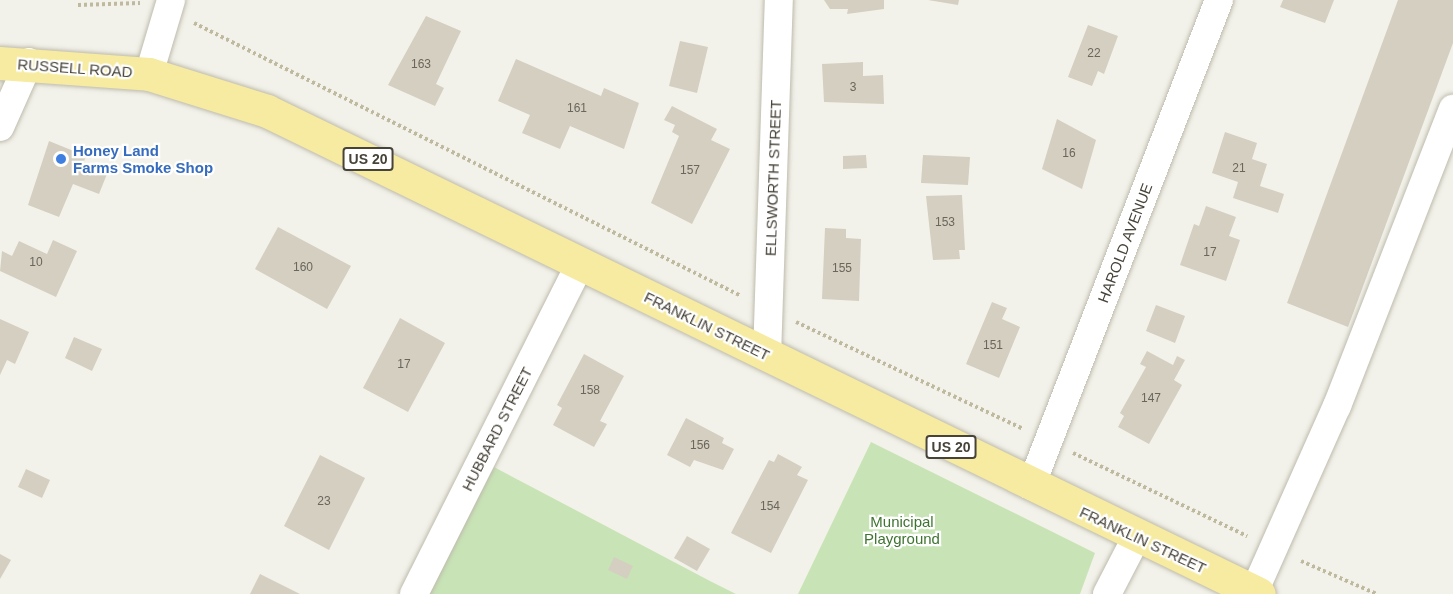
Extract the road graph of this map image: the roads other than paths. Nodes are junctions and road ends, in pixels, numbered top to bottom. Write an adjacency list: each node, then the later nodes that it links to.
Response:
1 (779, 0): 9 (street, ELLSWORTH STREET)
2 (1219, 0): 10 (street, HAROLD AVENUE)
3 (158, 2): 5 (street)
4 (15, 63): 5 (main road, RUSSELL ROAD / US 20); 7 (street)
5 (149, 74): 8 (main road, FRANKLIN STREET / US 20)
6 (1453, 109): 12 (street)
7 (0, 127)
8 (580, 264): 9 (main road, FRANKLIN STREET / US 20); 13 (street, HUBBARD STREET)
9 (766, 356): 10 (main road, FRANKLIN STREET / US 20)
10 (1031, 486): 11 (main road, FRANKLIN STREET / US 20)
11 (1136, 538): 12 (main road, FRANKLIN STREET / US 20); 14 (street)
12 (1256, 593)
13 (414, 594)
14 (1107, 594)

